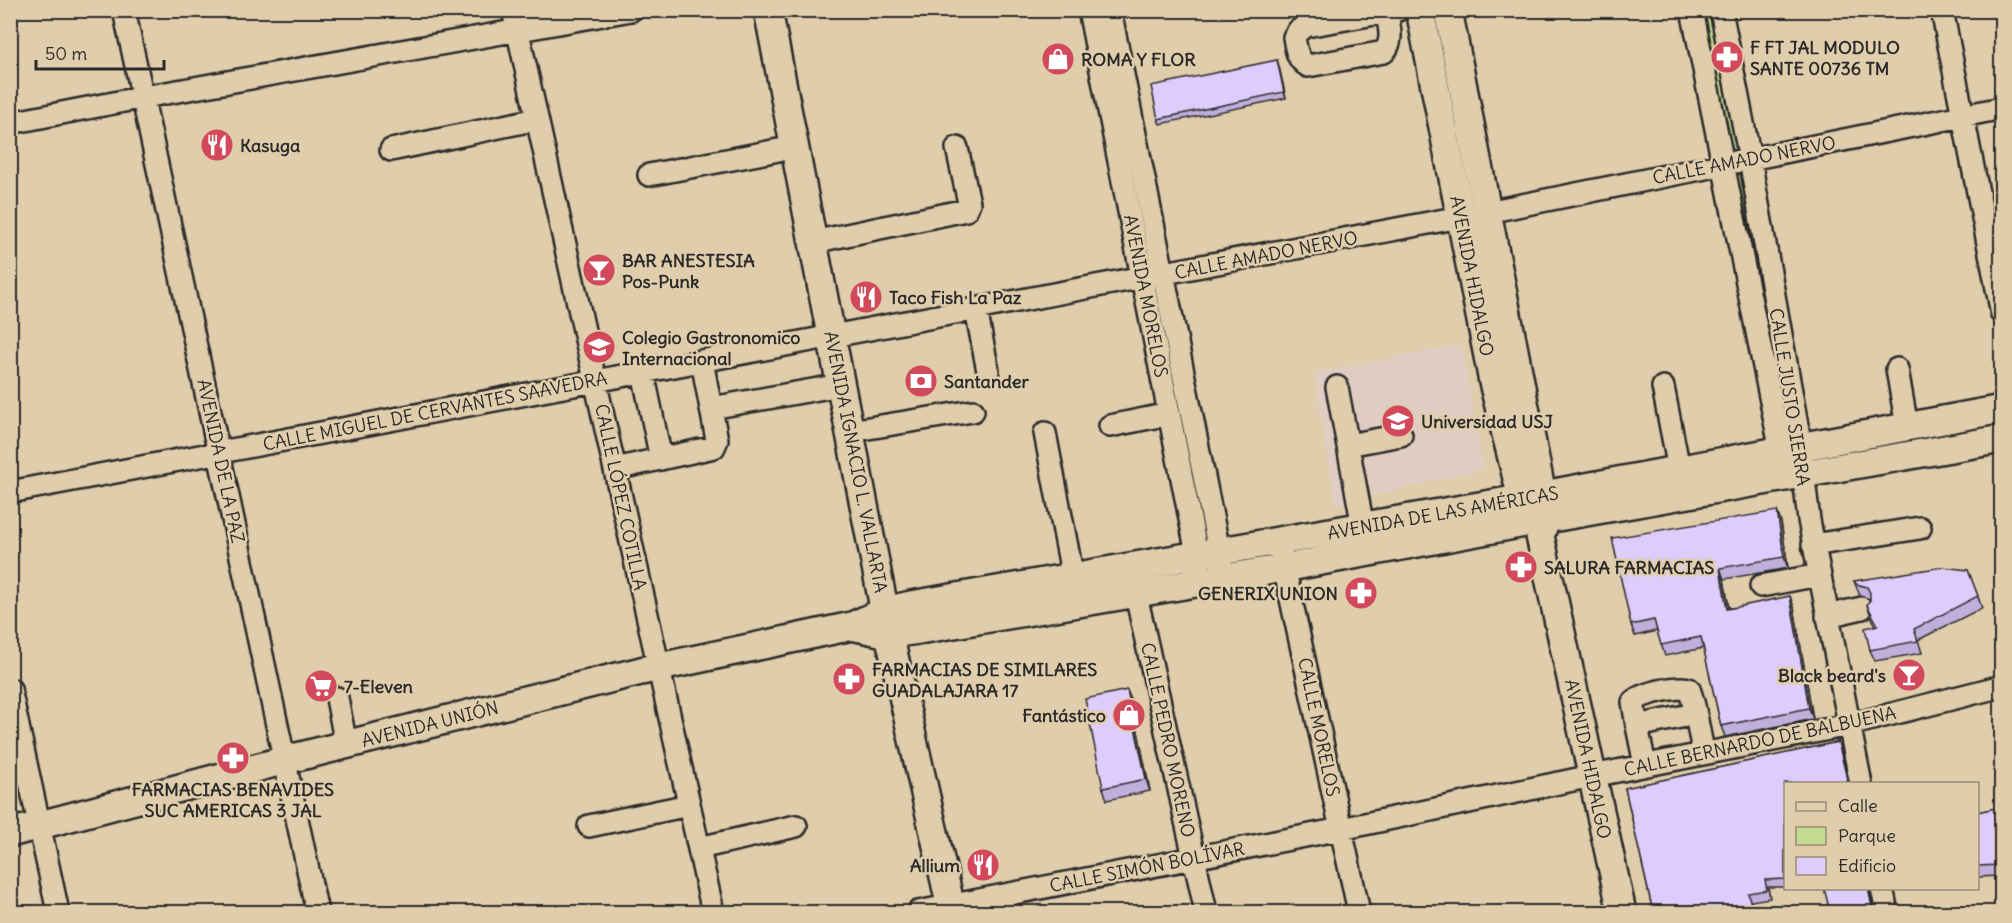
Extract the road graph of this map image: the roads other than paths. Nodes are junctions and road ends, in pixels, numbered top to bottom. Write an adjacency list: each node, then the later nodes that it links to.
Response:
1 (124, 10): 13 (street, AVENIDA DE LA PAZ)
2 (513, 10): 12 (street, CALLE LÓPEZ COTILLA)
3 (631, 10): 12 (street)
4 (768, 10): 18 (main road, AVENIDA IGNACIO L. VALLARTA)
5 (1089, 10): 27 (street, AVENIDA MORELOS)
6 (1110, 10): 27 (street, AVENIDA MORELOS)
7 (1420, 10): 25 (main road, AVENIDA HIDALGO)
8 (1448, 10): 24 (main road, AVENIDA HIDALGO)
9 (1692, 10): 22 (street, CALLE JUSTO SIERRA)
10 (1721, 10): 21 (street, CALLE JUSTO SIERRA)
11 (1942, 10): 15 (street)
12 (518, 31): 13 (street); 16 (street, CALLE LÓPEZ COTILLA)
13 (143, 97): 17 (street); 50 (street, AVENIDA DE LA PAZ)
14 (2001, 108): 15 (street, CALLE AMADO NERVO)
15 (1962, 116): 21 (street, CALLE AMADO NERVO); 29 (street)
16 (537, 119): 20 (street); 35 (street, CALLE LÓPEZ COTILLA)
17 (10, 123)
18 (794, 147): 23 (street); 26 (main road, AVENIDA IGNACIO L. VALLARTA)
19 (957, 148): 26 (street)
20 (391, 150)
21 (1750, 159): 22 (street, CALLE AMADO NERVO); 52 (street, CALLE JUSTO SIERRA)
22 (1723, 164): 24 (street, CALLE AMADO NERVO); 52 (street, CALLE JUSTO SIERRA)
23 (649, 175)
24 (1487, 212): 56 (main road, AVENIDA HIDALGO)
25 (1460, 217): 27 (street, CALLE AMADO NERVO); 56 (main road, AVENIDA HIDALGO)
26 (813, 242): 30 (main road, AVENIDA IGNACIO L. VALLARTA)
27 (1152, 277): 28 (street, CALLE MIGUEL DE CERVANTES SAAVEDRA); 42 (street, AVENIDA MORELOS); 61 (street, AVENIDA MORELOS)
28 (976, 310): 30 (street, CALLE MIGUEL DE CERVANTES SAAVEDRA); 33 (street)
29 (2001, 314)
30 (831, 337): 31 (street, CALLE MIGUEL DE CERVANTES SAAVEDRA); 36 (main road, AVENIDA IGNACIO L. VALLARTA)
31 (702, 361): 34 (street, CALLE MIGUEL DE CERVANTES SAAVEDRA); 39 (street)
32 (1897, 369): 44 (street)
33 (988, 371)
34 (643, 372): 35 (street, CALLE MIGUEL DE CERVANTES SAAVEDRA); 51 (street)
35 (596, 381): 50 (street, CALLE MIGUEL DE CERVANTES SAAVEDRA); 53 (street, CALLE LÓPEZ COTILLA)
36 (841, 385): 39 (street); 45 (main road, AVENIDA IGNACIO L. VALLARTA)
37 (1337, 387): 49 (street)
38 (1663, 387): 54 (street)
39 (711, 408): 51 (street)
40 (2001, 409): 44 (main road, AVENIDA DE LAS AMÉRICAS)
41 (973, 411): 45 (street)
42 (1169, 414): 43 (street); 61 (street, AVENIDA MORELOS)
43 (1110, 426)
44 (1907, 427): 52 (main road, AVENIDA DE LAS AMÉRICAS)
45 (850, 431): 69 (main road, AVENIDA IGNACIO L. VALLARTA)
46 (1045, 433): 64 (street)
47 (1401, 435): 49 (street)
48 (2001, 439): 52 (main road, AVENIDA DE LAS AMÉRICAS)
49 (1348, 445): 57 (street)
50 (219, 452): 55 (street, CALLE MIGUEL DE CERVANTES SAAVEDRA); 79 (street, AVENIDA DE LA PAZ)
51 (661, 459): 53 (street)
52 (1793, 462): 54 (main road, AVENIDA DE LAS AMÉRICAS); 56 (main road, AVENIDA DE LAS AMÉRICAS); 60 (street, CALLE JUSTO SIERRA)
53 (615, 469): 70 (street, CALLE LÓPEZ COTILLA)
54 (1679, 470): 56 (main road, AVENIDA DE LAS AMÉRICAS)
55 (10, 492)
56 (1535, 514): 57 (main road, AVENIDA DE LAS AMÉRICAS); 62 (main road, AVENIDA DE LAS AMÉRICAS); 81 (main road, AVENIDA HIDALGO)
57 (1362, 527): 59 (main road, AVENIDA DE LAS AMÉRICAS)
58 (1920, 528): 60 (street)
59 (1278, 542): 61 (main road, AVENIDA DE LAS AMÉRICAS); 62 (street, CALLE MORELOS)
60 (1813, 545): 63 (street, CALLE JUSTO SIERRA)
61 (1211, 567): 62 (main road, AVENIDA DE LAS AMÉRICAS); 65 (main road, AVENIDA DE LAS AMÉRICAS)
62 (1284, 568): 87 (street, CALLE MORELOS)
63 (1819, 575): 66 (street); 68 (street, CALLE JUSTO SIERRA)
64 (1073, 578): 65 (main road, AVENIDA DE LAS AMÉRICAS); 69 (main road, AVENIDA DE LAS AMÉRICAS)
65 (1133, 581): 69 (main road, AVENIDA DE LAS AMÉRICAS); 90 (street, CALLE PEDRO MORENO)
66 (1761, 586)
67 (1862, 608): 68 (street)
68 (1827, 616): 75 (street, CALLE JUSTO SIERRA)
69 (887, 622): 70 (main road, AVENIDA UNIÓN); 92 (main road, AVENIDA IGNACIO L. VALLARTA)
70 (659, 667): 77 (main road, AVENIDA UNIÓN); 83 (street, CALLE LÓPEZ COTILLA)
71 (2001, 686): 75 (street, CALLE BERNARDO DE BALBUENA)
72 (10, 689): 84 (street)
73 (337, 698): 77 (street)
74 (1695, 714): 76 (street); 76 (street); 78 (street)
75 (1849, 725): 78 (street, CALLE BERNARDO DE BALBUENA); 82 (street, CALLE JUSTO SIERRA)
76 (1637, 726): 80 (street)
77 (346, 744): 79 (main road, AVENIDA UNIÓN)
78 (1704, 753): 80 (street, CALLE BERNARDO DE BALBUENA)
79 (285, 760): 84 (main road, AVENIDA UNIÓN); 94 (street, AVENIDA DE LA PAZ)
80 (1645, 765): 81 (street, CALLE BERNARDO DE BALBUENA)
81 (1592, 776): 87 (street, CALLE BERNARDO DE BALBUENA); 99 (main road, AVENIDA HIDALGO)
82 (1861, 782)
83 (689, 805): 85 (street); 89 (street, CALLE LÓPEZ COTILLA)
84 (39, 825): 88 (main road, AVENIDA UNIÓN); 93 (street)
85 (589, 826)
86 (796, 826): 89 (street)
87 (1341, 829): 90 (street, CALLE SIMÓN BOLÍVAR); 98 (street, CALLE MORELOS)
88 (10, 833)
89 (699, 848): 95 (street, CALLE LÓPEZ COTILLA)
90 (1194, 858): 92 (street, CALLE SIMÓN BOLÍVAR); 97 (street, CALLE PEDRO MORENO)
91 (1882, 890): 100 (street)
92 (951, 909): 96 (street, CALLE SIMÓN BOLÍVAR)
93 (58, 912)
94 (317, 912)
95 (713, 912)
96 (918, 912)
97 (1206, 912)
98 (1359, 912)
99 (1622, 912)
100 (1887, 912)

